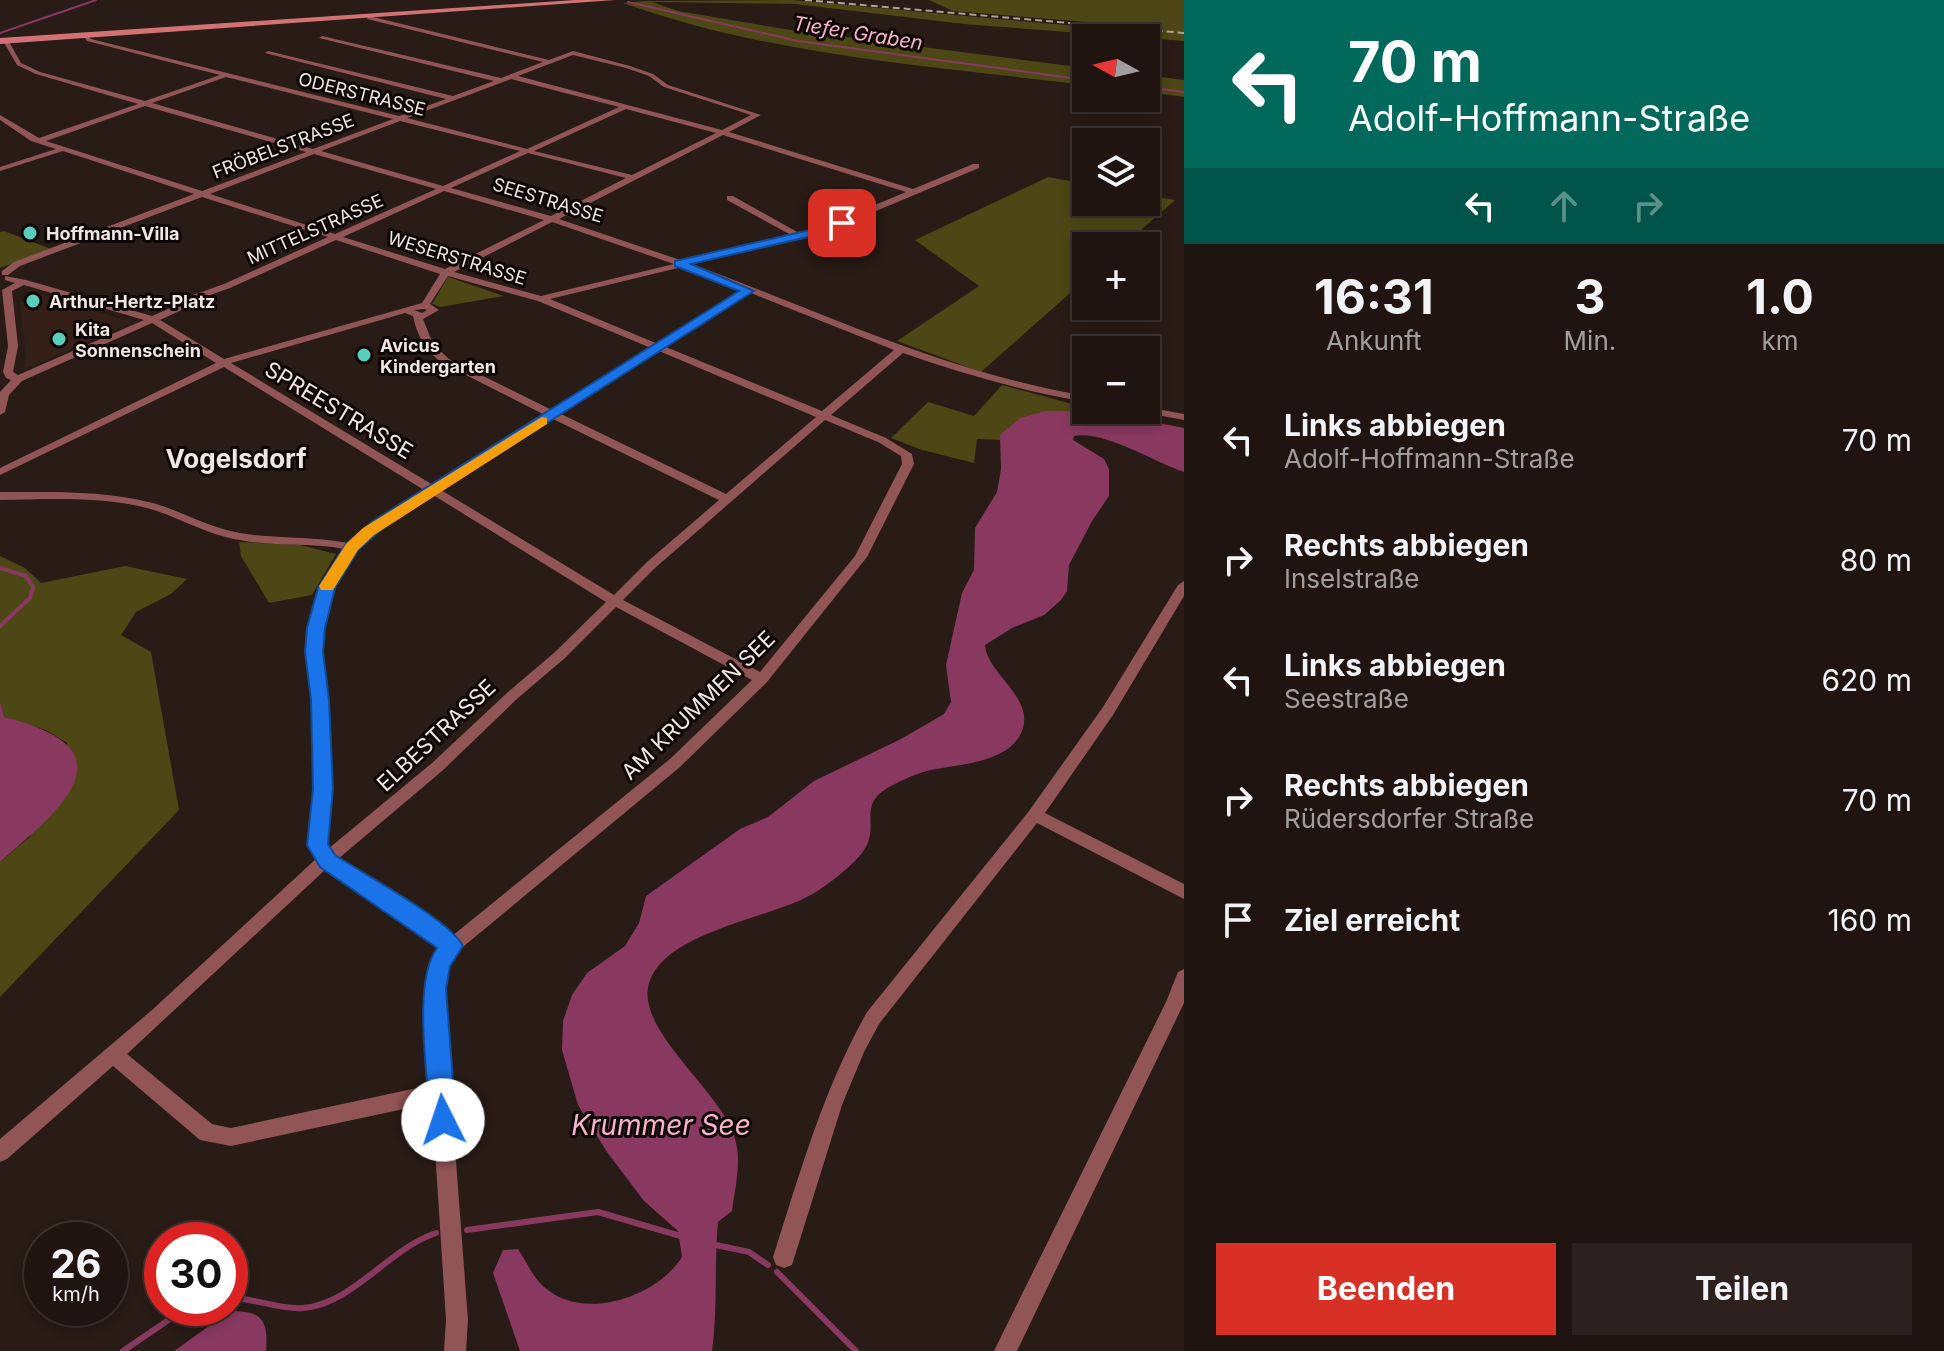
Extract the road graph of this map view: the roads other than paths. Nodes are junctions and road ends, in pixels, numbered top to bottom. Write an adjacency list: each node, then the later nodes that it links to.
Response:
1 (611, 0): 2 (main road)
2 (369, 18): 3 (main road); 7 (street)
3 (85, 36): 5 (main road); 8 (street, ODERSTRASSE)
4 (322, 38): 10 (street)
5 (3, 41): 12 (street, SEESTRASSE)
6 (268, 53): 11 (street)
7 (548, 62): 9 (street, FRÖBELSTRASSE); 16 (street, FRÖBELSTRASSE)
8 (225, 75): 12 (street); 15 (street, ODERSTRASSE)
9 (509, 76): 10 (street, FRÖBELSTRASSE); 13 (street)
10 (500, 80): 11 (street, FRÖBELSTRASSE)
11 (452, 98): 15 (street, FRÖBELSTRASSE)
12 (144, 103): 17 (street); 20 (street, SEESTRASSE)
13 (625, 107): 16 (street); 19 (street, MITTELSTRASSE)
14 (0, 117): 17 (street, WESERSTRASSE)
15 (396, 119): 19 (street, ODERSTRASSE); 20 (street, FRÖBELSTRASSE)
16 (725, 133): 23 (street); 25 (street)
17 (39, 141): 18 (street, WESERSTRASSE)
18 (63, 149): 22 (street); 26 (street, WESERSTRASSE)
19 (530, 150): 23 (street, ODERSTRASSE); 24 (street, MITTELSTRASSE)
20 (315, 151): 24 (street, SEESTRASSE); 26 (street, FRÖBELSTRASSE)
21 (976, 166): 25 (street)
22 (0, 169)
23 (634, 178): 28 (street)
24 (446, 189): 28 (street, SEESTRASSE); 30 (street, MITTELSTRASSE)
25 (914, 192): 29 (street)
26 (201, 194): 30 (street, WESERSTRASSE); 33 (street, FRÖBELSTRASSE)
27 (730, 198): 29 (street)
28 (551, 219): 31 (street, SEESTRASSE); 32 (street)
29 (799, 236): 31 (street)
30 (335, 237): 32 (street, WESERSTRASSE); 38 (street, MITTELSTRASSE)
31 (679, 264): 35 (street, SEESTRASSE); 36 (street)
32 (445, 273): 36 (street, WESERSTRASSE); 37 (street)
33 (3, 276): 34 (street, SPREESTRASSE)
34 (23, 282): 38 (street, SPREESTRASSE); 42 (street)
35 (748, 291): 39 (street); 40 (street, SEESTRASSE)
36 (541, 299): 39 (street, WESERSTRASSE)
37 (414, 314): 41 (street); 46 (street)
38 (152, 319): 41 (street, SPREESTRASSE); 42 (street, MITTELSTRASSE)
39 (658, 347): 46 (street); 47 (street, WESERSTRASSE)
40 (901, 349): 43 (street, SEESTRASSE); 47 (street, ELBESTRASSE)
41 (223, 363): 51 (street); 53 (street, SPREESTRASSE)
42 (18, 379): 44 (street)
43 (1072, 396)
44 (0, 412)
45 (1160, 413): 48 (street)
46 (552, 415): 53 (street); 55 (street)
47 (823, 417): 49 (street, WESERSTRASSE); 55 (street, ELBESTRASSE)
48 (1184, 417)
49 (899, 447): 59 (street, AM KRUMMEN SEE)
50 (0, 456): 51 (street)
51 (13, 463): 52 (street)
52 (0, 472)
53 (432, 491): 56 (street); 58 (street, SPREESTRASSE)
54 (0, 496): 56 (street)
55 (727, 499): 58 (street, ELBESTRASSE)
56 (352, 547): 61 (street)
57 (1184, 585): 60 (street)
58 (613, 600): 59 (street, SPREESTRASSE); 61 (street, ELBESTRASSE)
59 (762, 679): 63 (street, AM KRUMMEN SEE)
60 (1035, 815): 62 (street); 68 (street)
61 (327, 861): 63 (street); 65 (street, ELBESTRASSE)
62 (1184, 892)
63 (452, 946): 66 (street)
64 (1184, 977): 70 (street)
65 (114, 1055): 66 (street); 67 (street, ELBESTRASSE)
66 (441, 1092): 69 (street)
67 (0, 1152)
68 (784, 1257)
69 (455, 1351)
70 (1005, 1351)

